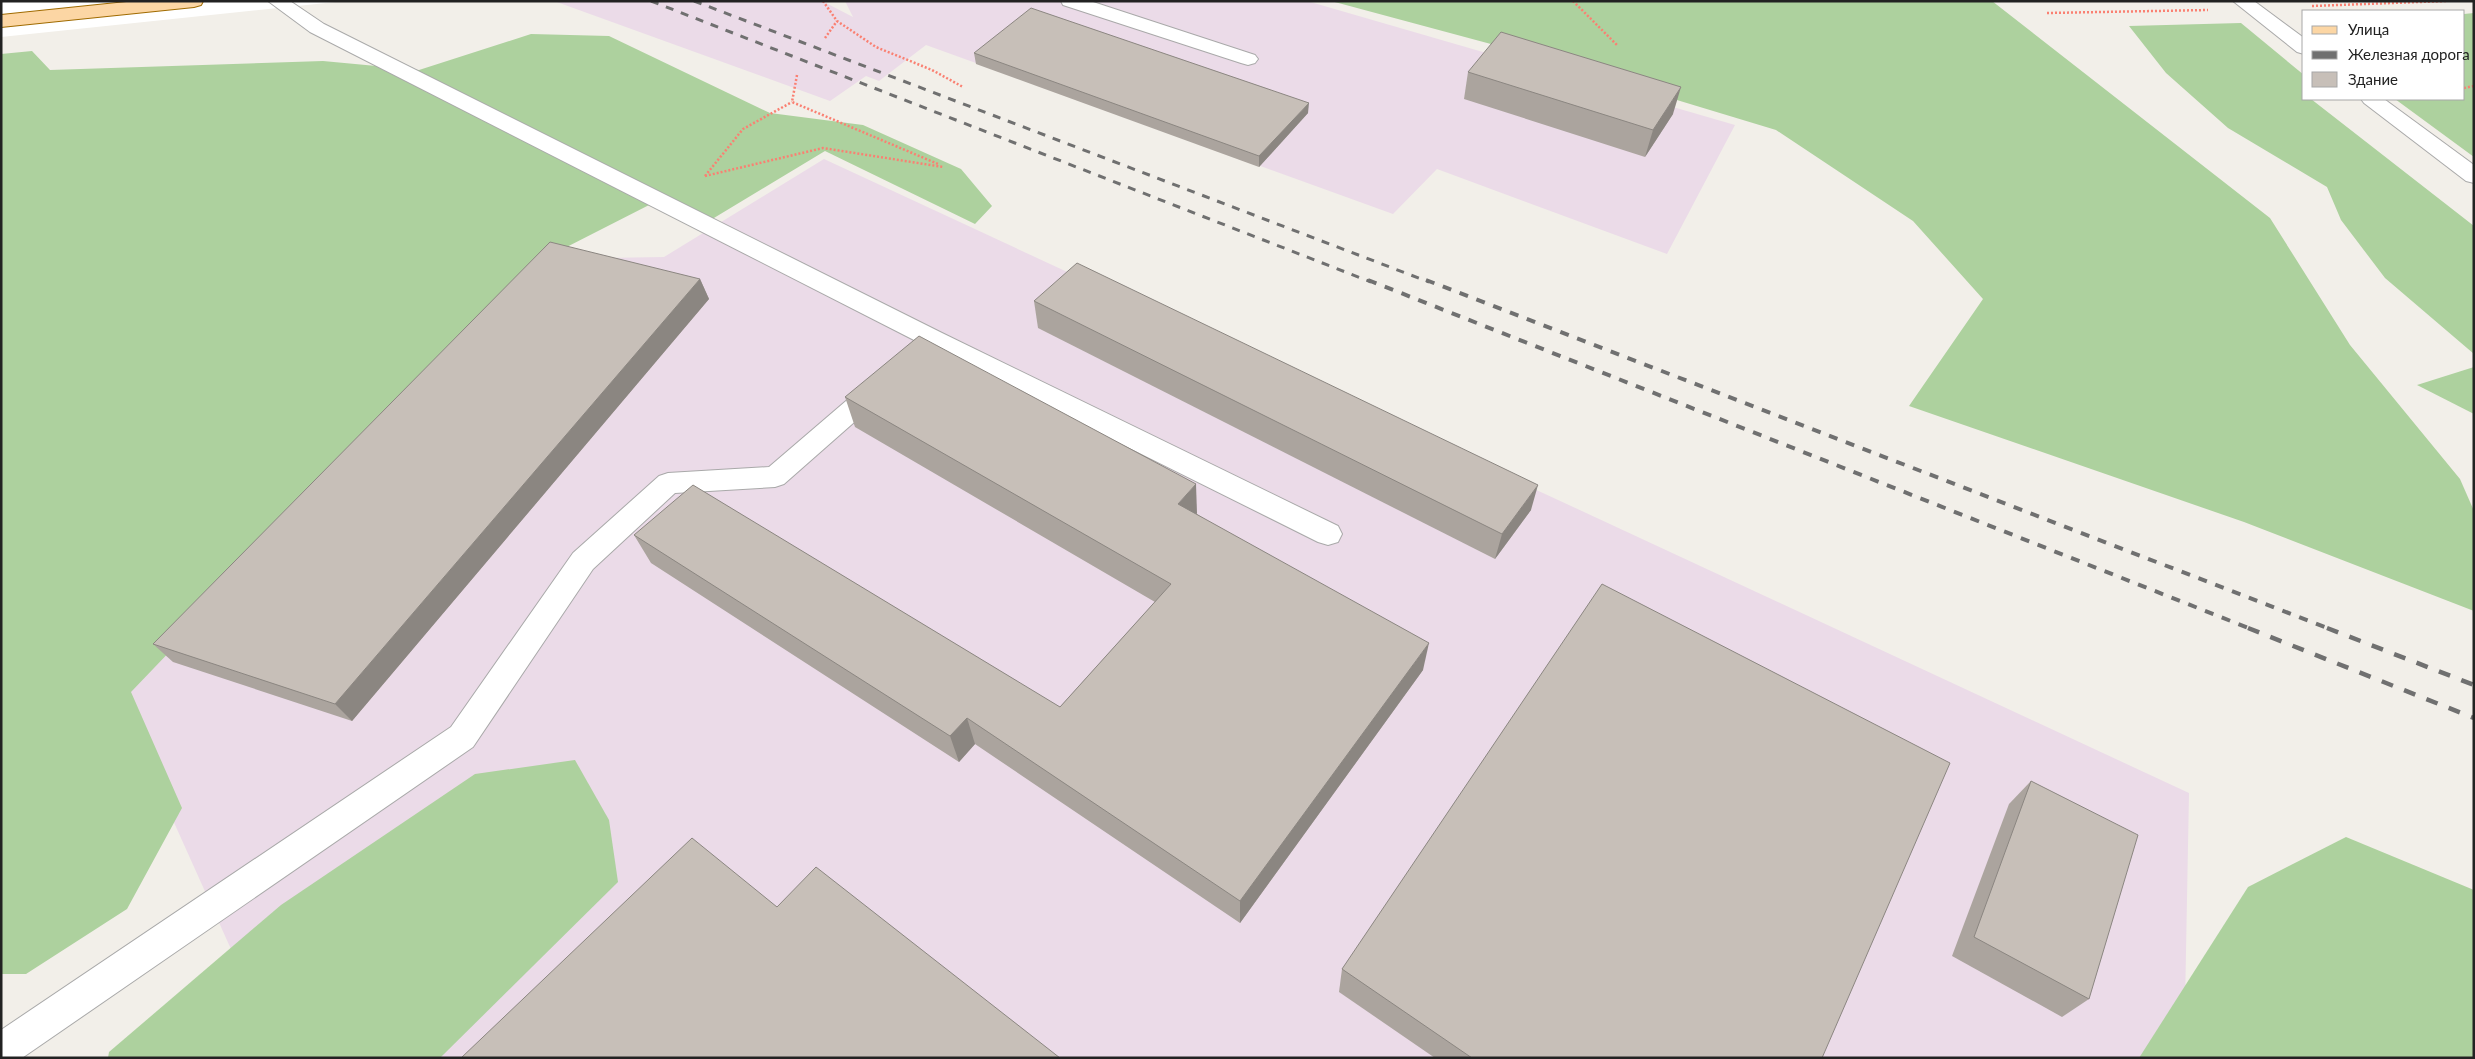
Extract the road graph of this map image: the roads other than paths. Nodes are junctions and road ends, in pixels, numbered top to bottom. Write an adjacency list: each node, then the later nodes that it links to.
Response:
1 (194, 1): 5 (main road)
2 (277, 1): 10 (street)
3 (1070, 1): 7 (street)
4 (2242, 1): 6 (street)
5 (1, 21)
6 (2302, 46)
7 (1248, 59)
8 (2372, 100): 9 (street)
9 (2474, 176)
10 (933, 339): 11 (street); 12 (street)
11 (1328, 534)
12 (1, 1051)

